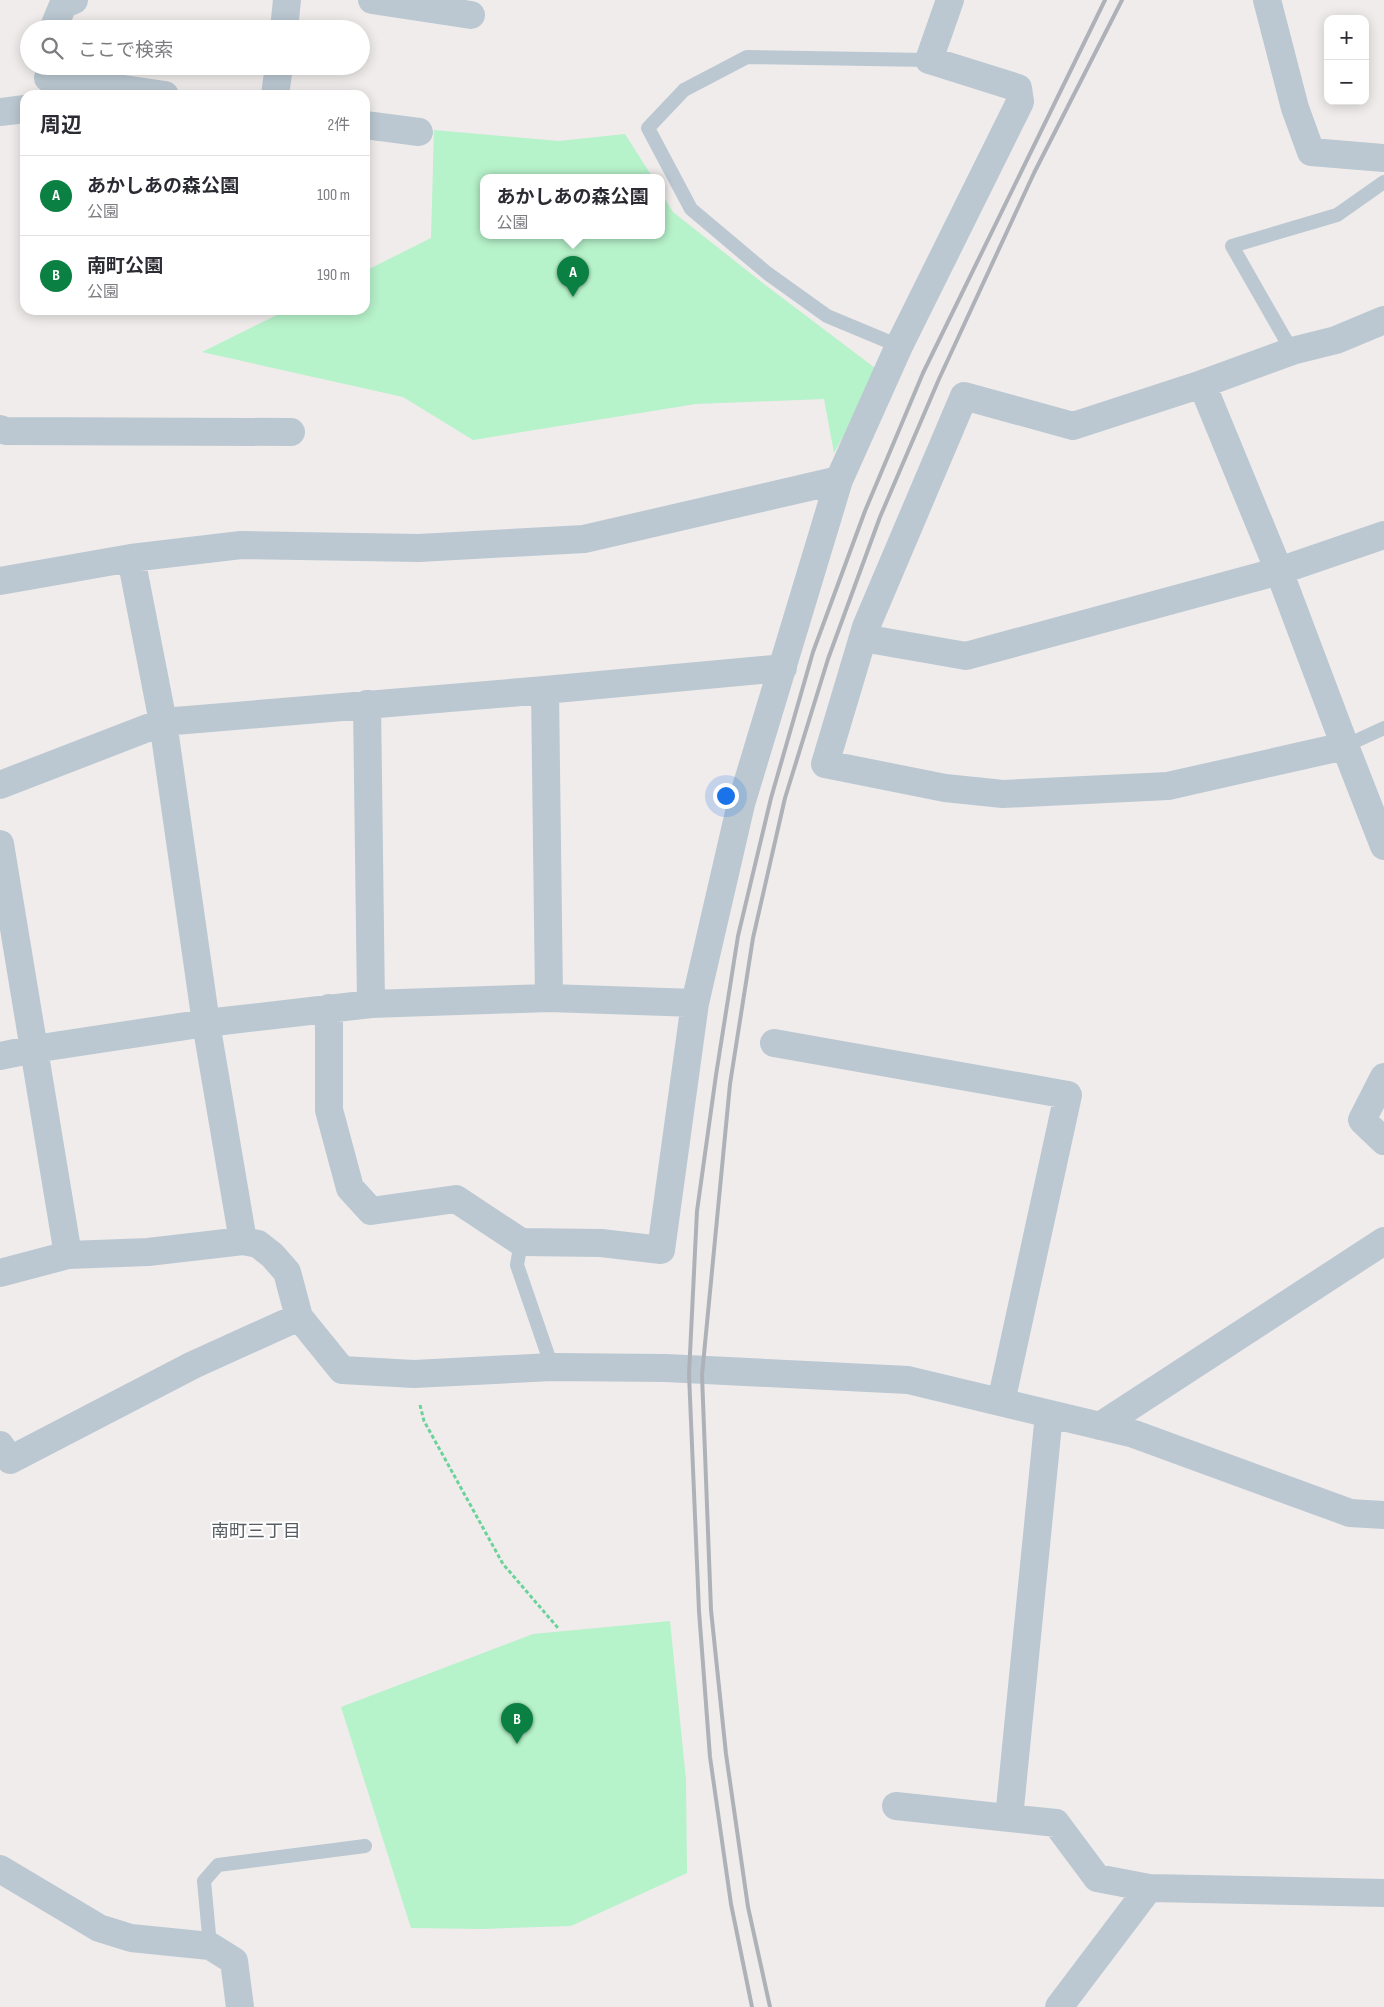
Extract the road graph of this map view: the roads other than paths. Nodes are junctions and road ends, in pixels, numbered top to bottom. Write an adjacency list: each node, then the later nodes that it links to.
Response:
1 (74, 0): 7 (street)
2 (288, 0): 8 (street)
3 (372, 0): 6 (street)
4 (950, 0): 9 (street)
5 (1267, 0): 18 (street)
6 (471, 15)
7 (57, 20)
8 (285, 20)
9 (929, 60): 21 (street); 21 (lane)
10 (277, 75): 13 (street)
11 (46, 80): 12 (street)
12 (125, 90)
13 (276, 90)
14 (20, 110): 15 (street)
15 (0, 112)
16 (370, 126): 17 (street)
17 (419, 132)
18 (1384, 158)
19 (1384, 182): 22 (lane)
20 (1384, 320): 22 (street)
21 (899, 346): 26 (street)
22 (1292, 351): 23 (street)
23 (1202, 384): 29 (street); 31 (street)
24 (0, 429): 25 (street)
25 (291, 432)
26 (839, 480): 28 (street); 32 (street)
27 (1384, 535): 29 (street)
28 (131, 558): 30 (street); 35 (street)
29 (1279, 571): 31 (street); 37 (street)
30 (0, 581)
31 (863, 638): 37 (street)
32 (783, 668): 33 (street); 42 (street)
33 (544, 690): 34 (street); 41 (street)
34 (368, 704): 35 (street); 43 (street)
35 (163, 722): 38 (street); 45 (street)
36 (1384, 728): 37 (lane)
37 (1345, 746): 40 (street)
38 (0, 785)
39 (0, 844): 47 (street)
40 (1384, 846)
41 (549, 998): 42 (street); 43 (street)
42 (695, 1003): 53 (street)
43 (372, 1004): 44 (street)
44 (329, 1008): 45 (street); 53 (street)
45 (206, 1023): 47 (street); 51 (street)
46 (774, 1042): 58 (street)
47 (34, 1049): 48 (street); 54 (street)
48 (0, 1056)
49 (1384, 1077): 50 (street)
50 (1384, 1141)
51 (243, 1241): 54 (street); 56 (street)
52 (1384, 1241): 60 (street)
53 (521, 1242): 57 (lane)
54 (68, 1255): 55 (street)
55 (0, 1273)
56 (299, 1317): 57 (street); 61 (street)
57 (552, 1367): 58 (street)
58 (1001, 1402): 59 (street)
59 (1049, 1414): 60 (street); 64 (street)
60 (1100, 1426): 62 (street)
61 (0, 1445)
62 (1384, 1514)
63 (896, 1806): 64 (street)
64 (1009, 1818): 67 (street)
65 (365, 1846): 69 (lane)
66 (0, 1869): 69 (street)
67 (1149, 1888): 68 (street); 71 (street)
68 (1384, 1893)
69 (210, 1946): 70 (street)
70 (240, 2007)
71 (1059, 2007)

